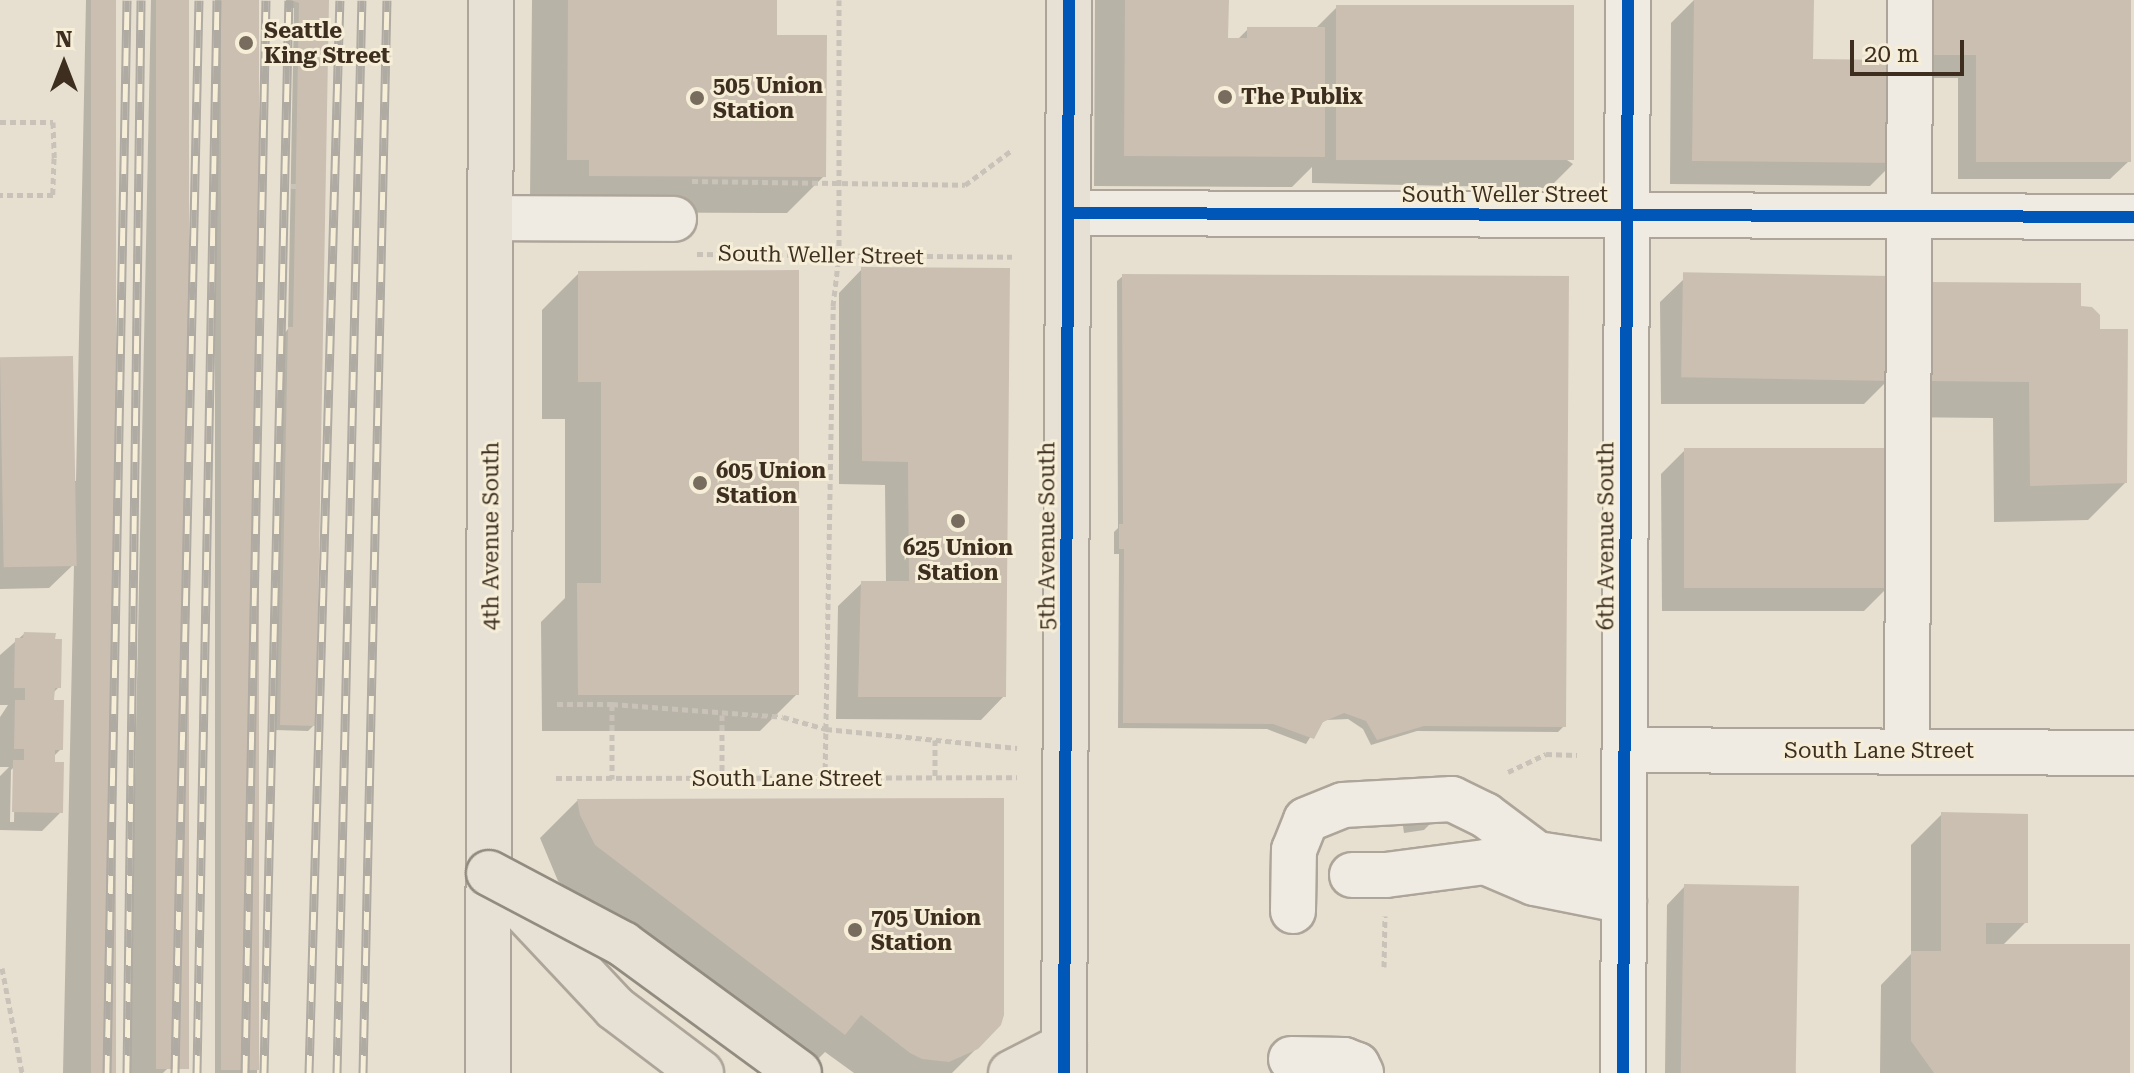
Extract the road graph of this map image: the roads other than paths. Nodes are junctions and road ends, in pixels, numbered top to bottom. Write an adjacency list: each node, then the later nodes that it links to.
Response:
1 (491, 0): 9 (main road, 4th Avenue South)
2 (1069, 0): 5 (main road, 5th Avenue South)
3 (1628, 0): 6 (street, 6th Avenue South)
4 (1910, 0): 7 (street)
5 (1068, 213): 6 (street, South Weller Street); 17 (main road, 5th Avenue South)
6 (1627, 215): 7 (street, South Weller Street); 11 (street, 6th Avenue South)
7 (1909, 217): 8 (street, South Weller Street); 12 (street)
8 (2134, 217)
9 (492, 218): 10 (street); 14 (main road, 4th Avenue South)
10 (681, 218)
11 (1625, 750): 12 (street, South Lane Street); 15 (street, 6th Avenue South)
12 (1907, 752): 13 (street, South Lane Street)
13 (2134, 753)
14 (489, 873): 18 (main road, 4th Avenue South); 19 (main road); 20 (main road, bridge)
15 (1623, 884): 15 (street); 23 (street, 6th Avenue South)
16 (1291, 1059): 22 (street)
17 (1064, 1060): 21 (main road)
18 (488, 1073)
19 (701, 1073)
20 (799, 1073)
21 (1011, 1073)
22 (1361, 1073)
23 (1623, 1073)

